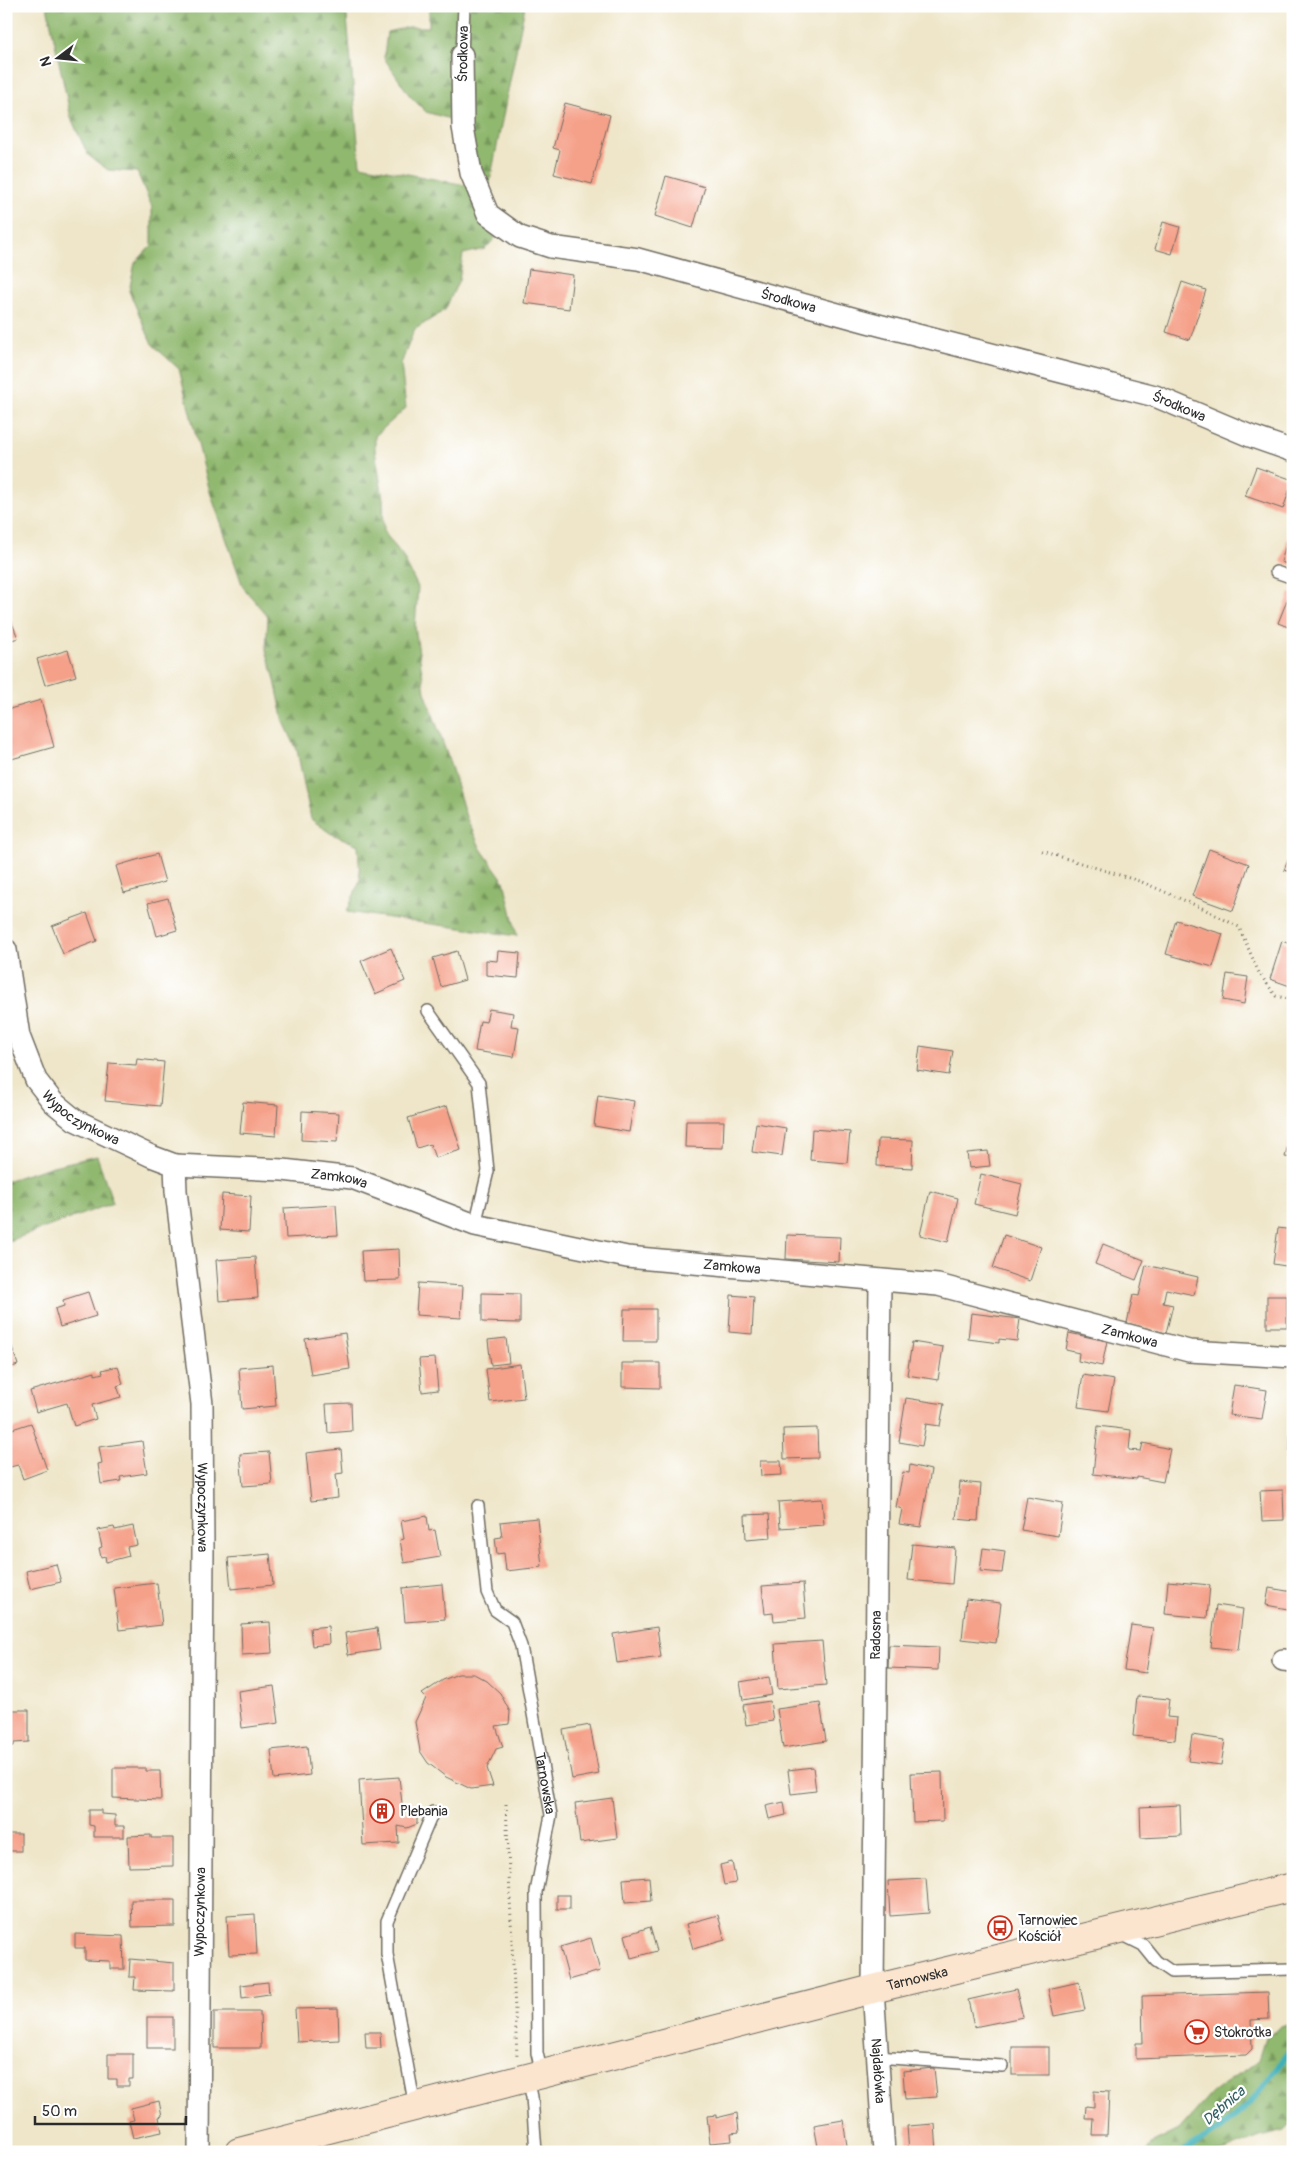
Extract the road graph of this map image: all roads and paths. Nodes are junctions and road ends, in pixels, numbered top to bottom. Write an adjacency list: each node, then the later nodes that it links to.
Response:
1 (464, 6): 2 (lane, Środkowa)
2 (462, 55): 3 (street, Środkowa)
3 (1293, 452)
4 (1276, 572): 5 (lane)
5 (1293, 578)
6 (1042, 851): 8 (path)
7 (6, 950): 10 (street, Wypoczynkowa)
8 (1293, 1000)
9 (428, 1011): 11 (lane)
10 (175, 1165): 11 (street, Zamkowa); 25 (street, Wypoczynkowa)
11 (475, 1224): 12 (street, Zamkowa)
12 (880, 1282): 13 (street, Zamkowa); 20 (street, Radosna)
13 (1293, 1357)
14 (478, 1506): 23 (lane, Tarnowska)
15 (506, 1804): 23 (path)
16 (433, 1812): 24 (lane)
17 (1293, 1887): 18 (main road, Tarnowska)
18 (1112, 1930): 19 (lane); 20 (main road, Tarnowska)
19 (1293, 1969)
20 (873, 1989): 21 (street, Najdałówka); 23 (main road, Tarnowska)
21 (877, 2057): 22 (lane); 28 (street, Najdałówka)
22 (1002, 2066)
23 (529, 2070): 24 (main road, Tarnowska); 27 (lane)
24 (415, 2107): 26 (main road, Tarnowska)
25 (199, 2152)
26 (239, 2152)
27 (536, 2152)
28 (884, 2152)

